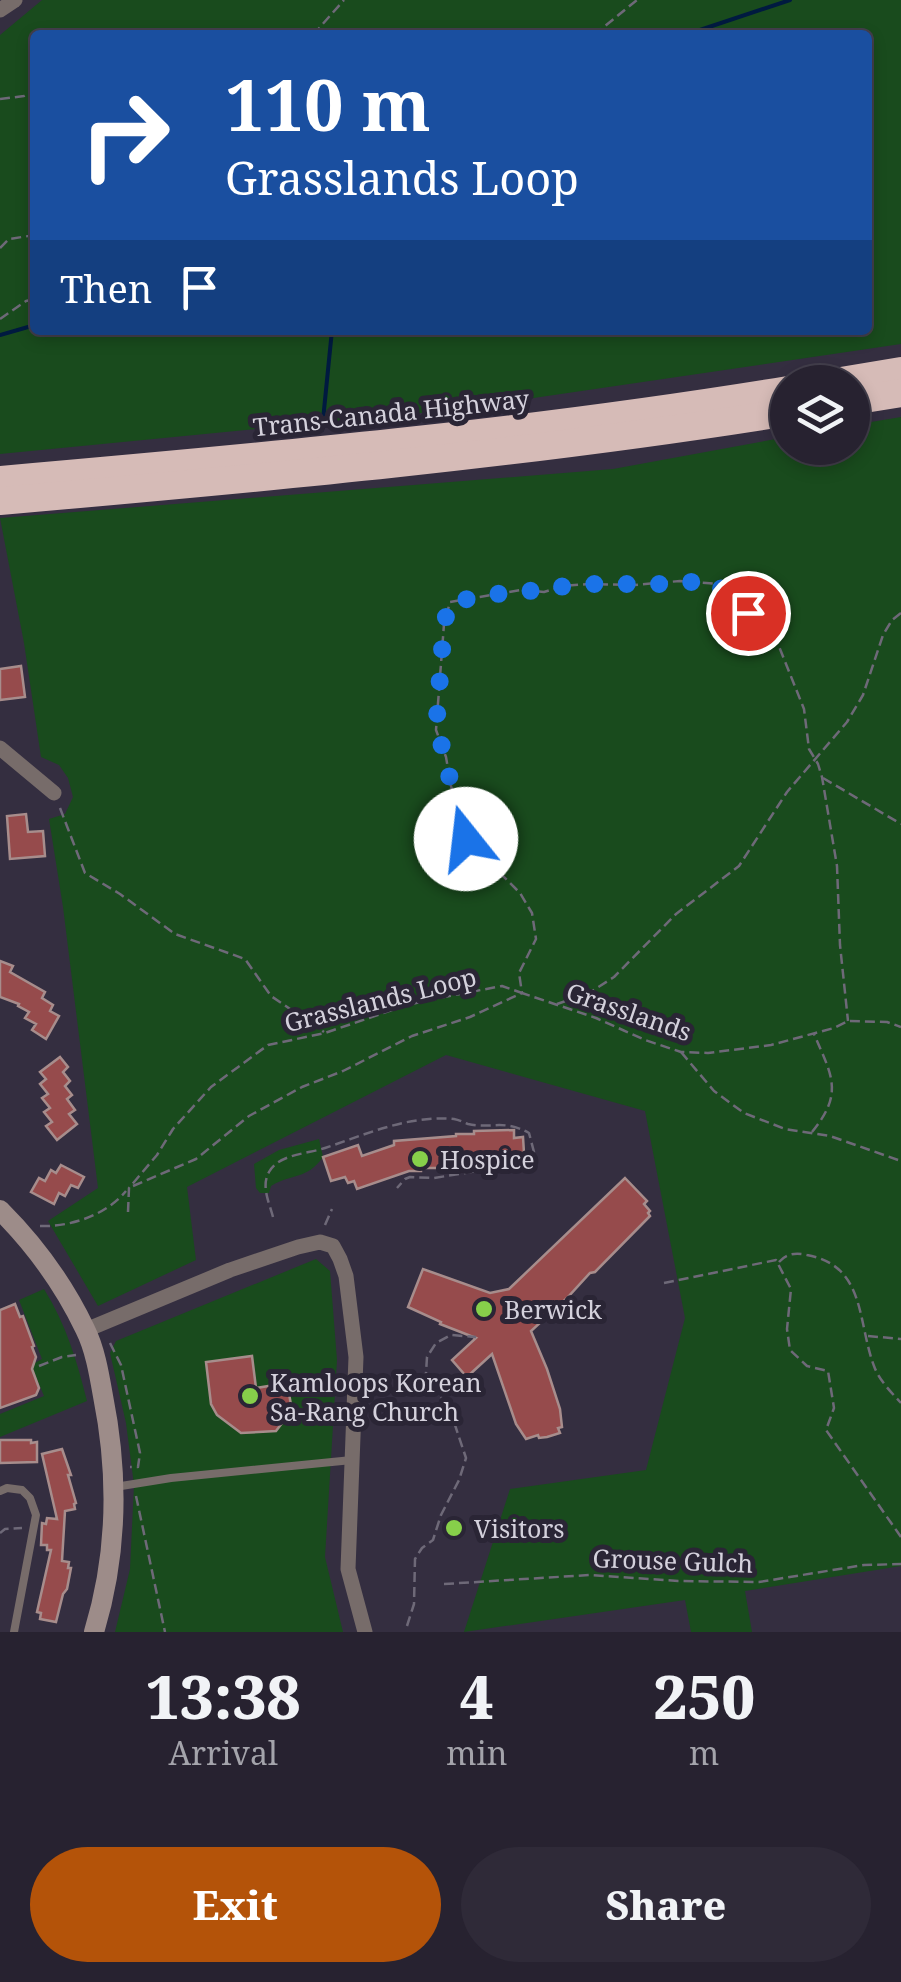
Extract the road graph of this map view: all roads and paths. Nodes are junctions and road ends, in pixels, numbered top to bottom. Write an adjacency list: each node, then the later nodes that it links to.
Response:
1 (15, 0): 4 (street)
2 (344, 0): 5 (path)
3 (637, 0): 6 (path)
4 (0, 10)
5 (317, 30)
6 (600, 30)
7 (30, 92): 8 (path)
8 (0, 99)
9 (30, 235): 10 (path)
10 (0, 248)
11 (30, 300): 12 (path)
12 (0, 319)
13 (901, 371): 14 (highway)
14 (870, 376)
15 (770, 393): 19 (highway, Trans-Canada Highway)
16 (901, 393): 17 (highway)
17 (870, 398)
18 (770, 415): 20 (highway, Trans-Canada Highway)
19 (0, 480)
20 (0, 501)
21 (901, 613): 23 (path)
22 (0, 748): 25 (street)
23 (815, 758): 24 (path); 27 (path); 28 (path)
24 (822, 777): 26 (path); 29 (path)
25 (54, 793): 31 (path)
26 (901, 824)
27 (522, 993): 28 (path, Grasslands); 31 (path, Grasslands Loop); 36 (path)
28 (556, 1004): 33 (path, Grasslands)
29 (848, 1021): 30 (path, Grasslands); 32 (path, Grasslands)
30 (901, 1027)
31 (325, 1033): 36 (path, Grasslands Loop)
32 (814, 1033): 33 (path, Grasslands); 34 (path)
33 (681, 1052): 34 (path)
34 (811, 1133): 35 (path)
35 (901, 1161)
36 (130, 1188): 40 (path); 43 (path)
37 (397, 1188): 41 (path)
38 (0, 1210): 46 (main road)
39 (332, 1210): 42 (path)
40 (128, 1212)
41 (273, 1216)
42 (325, 1225)
43 (34, 1226)
44 (778, 1263): 45 (path); 47 (path); 59 (path)
45 (664, 1283)
46 (86, 1330): 54 (street); 55 (main road)
47 (867, 1336): 49 (path); 53 (path)
48 (476, 1337): 62 (path)
49 (901, 1339)
50 (109, 1342): 55 (path)
51 (79, 1354): 52 (path)
52 (39, 1366)
53 (901, 1403)
54 (352, 1460): 55 (lane); 66 (street)
55 (121, 1480): 64 (main road); 65 (path)
56 (0, 1491): 57 (lane)
57 (34, 1530): 58 (path); 63 (lane)
58 (0, 1532)
59 (901, 1537)
60 (901, 1564): 61 (path, Grouse Gulch)
61 (444, 1584)
62 (407, 1626)
63 (14, 1632)
64 (94, 1632)
65 (166, 1632)
66 (365, 1632)

